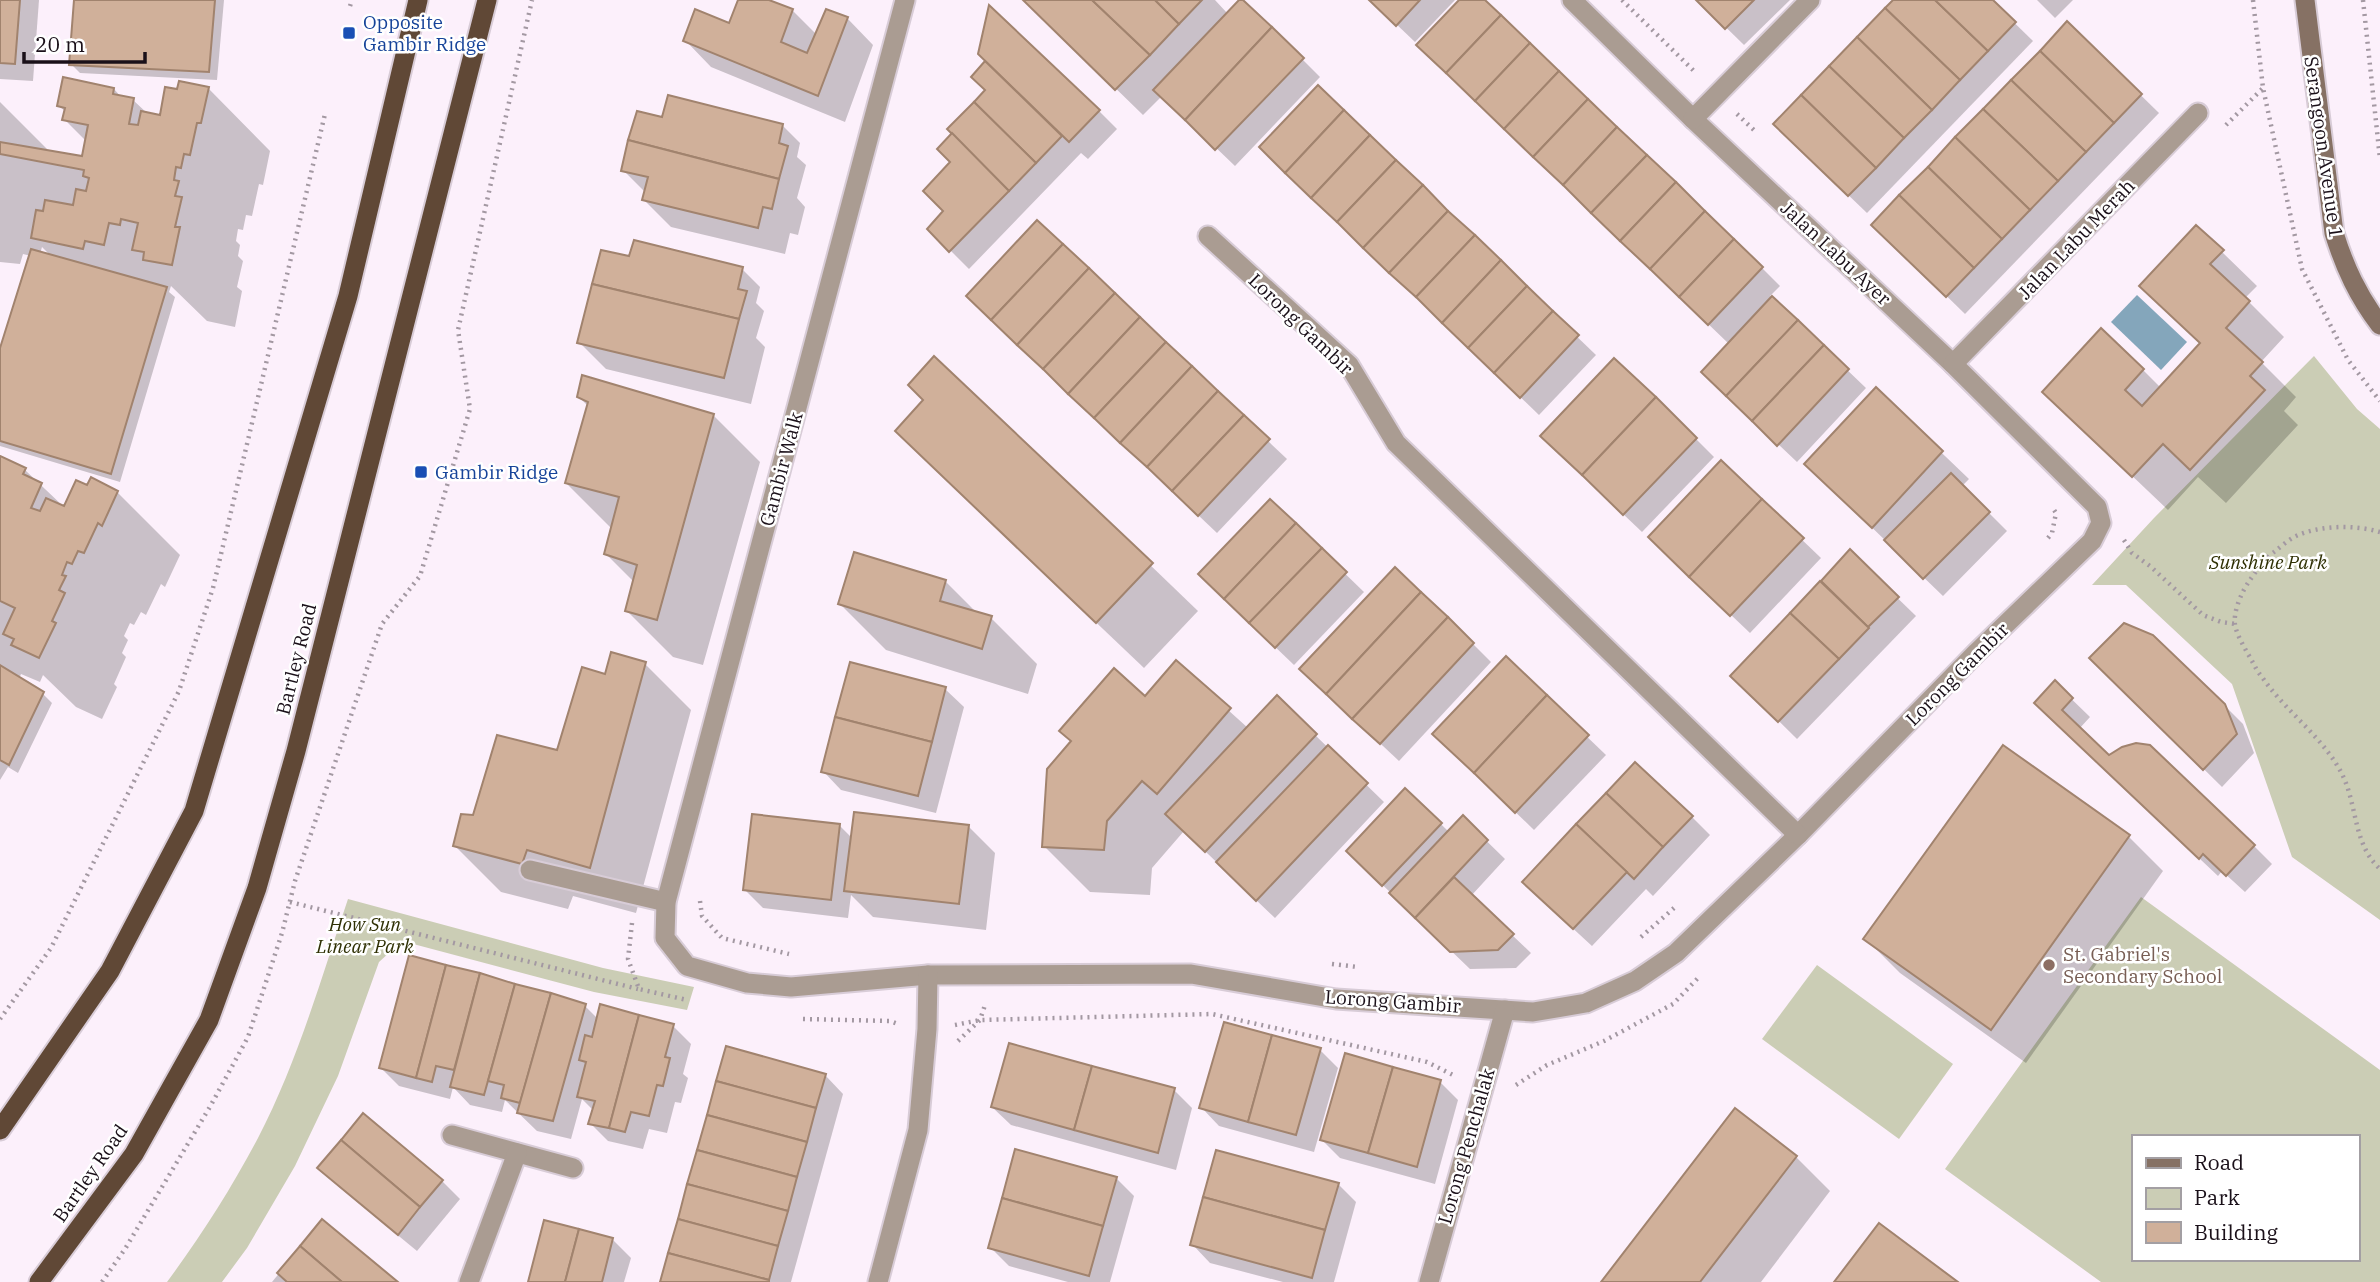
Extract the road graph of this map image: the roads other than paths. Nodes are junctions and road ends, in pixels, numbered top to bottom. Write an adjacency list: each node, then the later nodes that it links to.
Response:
1 (418, 0): 19 (highway)
2 (488, 0): 24 (highway, Bartley Road)
3 (905, 0): 15 (street, Gambir Walk)
4 (1572, 0): 8 (street, Jalan Labu Ayer)
5 (1810, 0): 8 (street)
6 (2305, 0): 10 (main road, Serangoon Avenue 1)
7 (2199, 113): 11 (street, Jalan Labu Merah)
8 (1693, 119): 11 (street, Jalan Labu Ayer)
9 (1208, 236): 13 (street, Lorong Gambir)
10 (2380, 325)
11 (1953, 364): 12 (street, Jalan Labu Ayer)
12 (2099, 515): 13 (street, Lorong Gambir)
13 (1798, 835): 18 (street, Lorong Gambir)
14 (530, 870): 15 (street)
15 (666, 902): 16 (street, Gambir Walk)
16 (665, 938): 17 (street, Lorong Gambir)
17 (928, 975): 18 (street, Lorong Gambir); 26 (street)
18 (1505, 1010): 27 (street, Lorong Penchalak)
19 (9, 1111): 20 (highway)
20 (0, 1130)
21 (452, 1135): 22 (street)
22 (517, 1153): 23 (street); 25 (street)
23 (573, 1168)
24 (39, 1282)
25 (468, 1282)
26 (878, 1282)
27 (1429, 1282)

